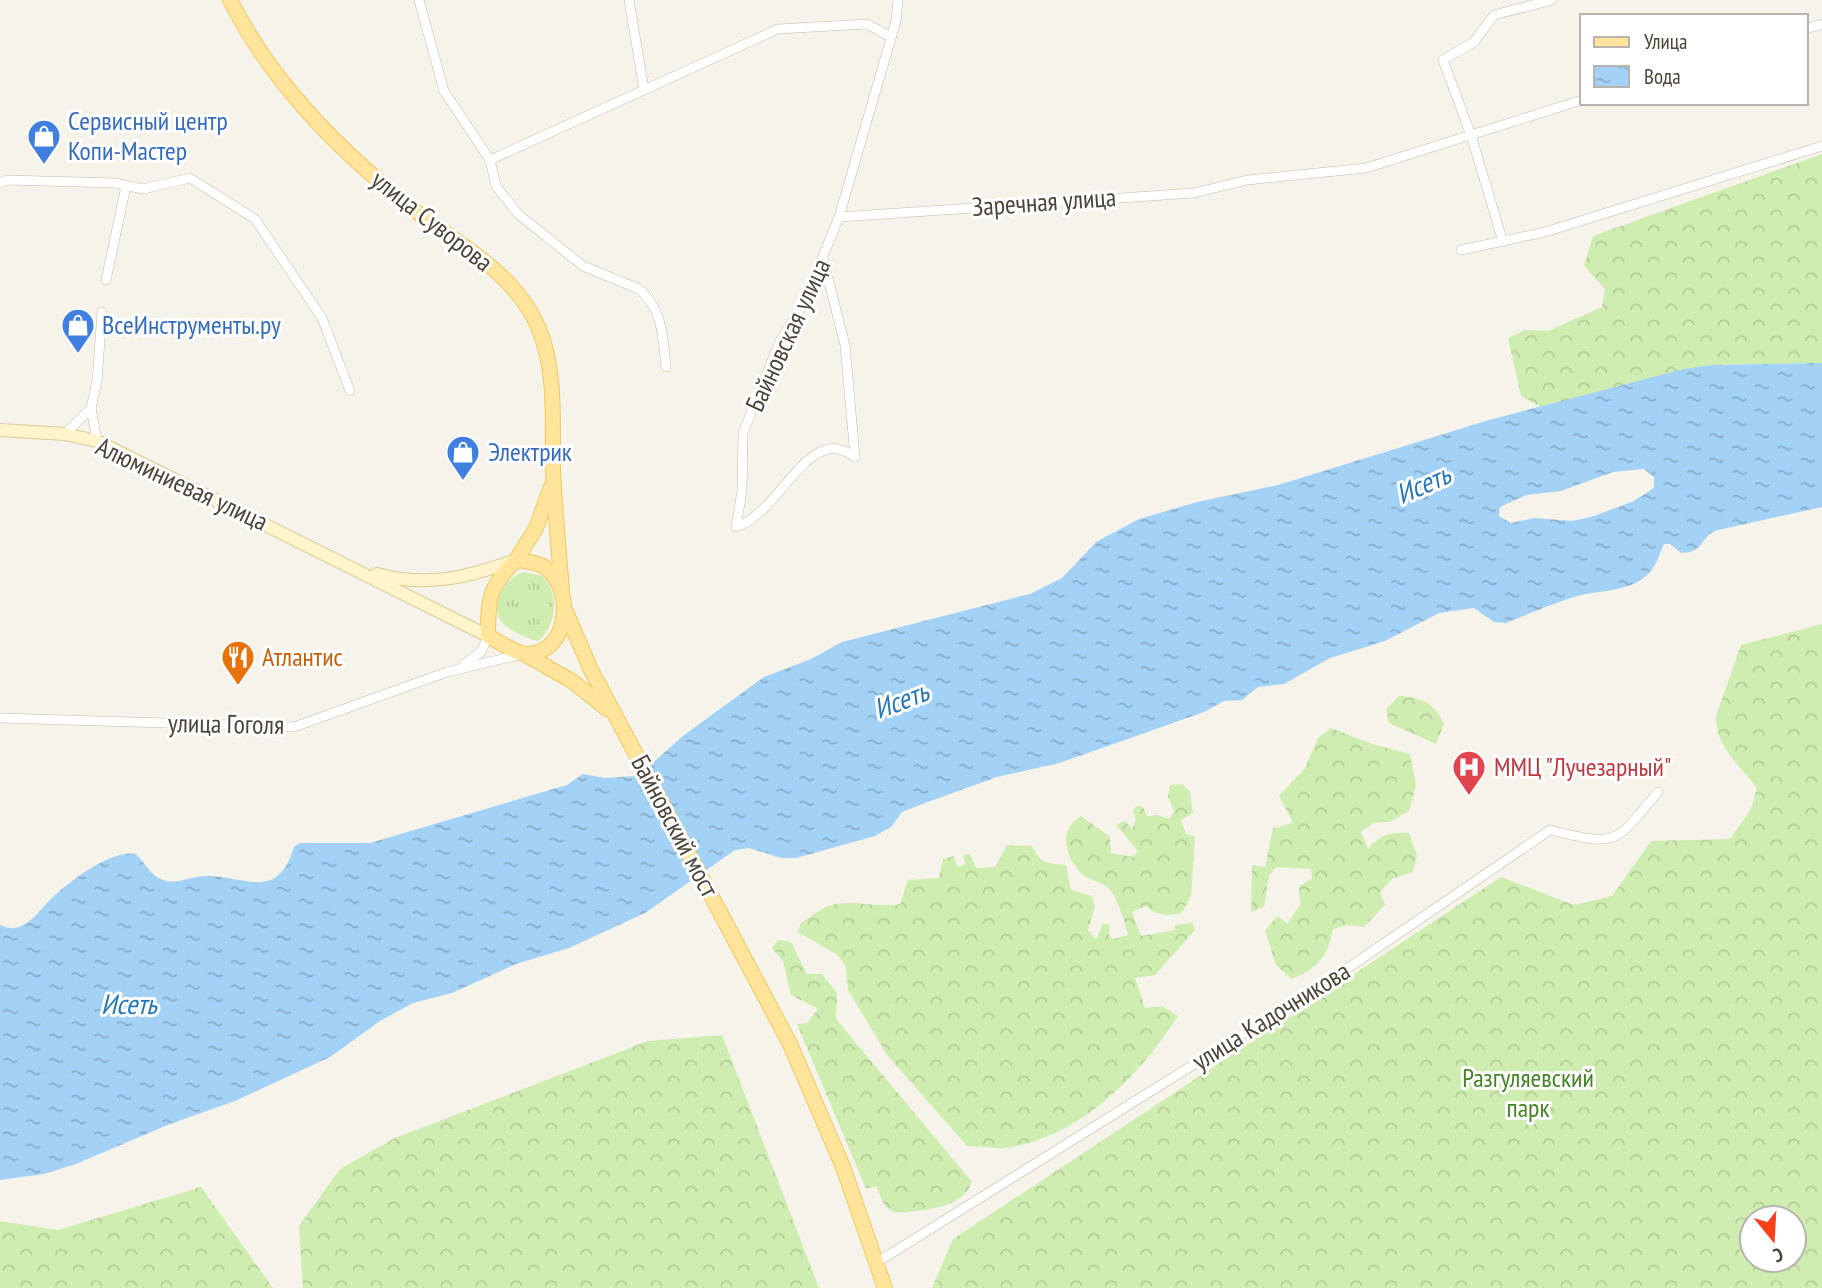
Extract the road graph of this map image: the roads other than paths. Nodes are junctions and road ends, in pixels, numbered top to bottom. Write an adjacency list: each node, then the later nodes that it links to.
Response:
1 (230, 0): 26 (main road, улица Суворова)
2 (419, 0): 11 (street)
3 (629, 0): 7 (street)
4 (898, 0): 6 (street, Байновская улица)
5 (1552, 0): 9 (street)
6 (891, 37): 7 (street); 14 (street, Байновская улица)
7 (645, 89): 11 (street)
8 (1580, 101): 9 (street, Заречная улица)
9 (1471, 135): 14 (street, Заречная улица); 15 (street)
10 (1822, 146): 15 (street)
11 (490, 159): 20 (street)
12 (0, 183): 13 (street)
13 (126, 186): 18 (street); 21 (street)
14 (839, 217): 17 (street, Байновская улица)
15 (1503, 242): 16 (street)
16 (1461, 250)
17 (823, 259): 17 (street, Байновская улица)
18 (106, 280)
19 (103, 312): 22 (street)
20 (666, 368)
21 (350, 391)
22 (91, 408): 24 (street); 25 (street)
23 (0, 430): 24 (main road, Алюминиевая улица)
24 (65, 434): 25 (main road, Алюминиевая улица)
25 (97, 441): 28 (main road, Алюминиевая улица)
26 (554, 475): 27 (main road); 29 (main road, улица Суворова)
27 (516, 560): 28 (main road); 29 (main road); 31 (main road)
28 (356, 568): 31 (main road)
29 (562, 592): 30 (main road)
30 (564, 607): 32 (main road); 35 (main road)
31 (488, 636): 32 (main road); 33 (street)
32 (524, 654): 33 (street, улица Гоголя); 35 (main road)
33 (447, 672): 34 (street, улица Гоголя)
34 (0, 718)
35 (630, 741): 37 (main road, Байновский мост)
36 (1658, 792): 37 (street, улица Кадочникова)
37 (876, 1263): 38 (main road)
38 (885, 1288)

